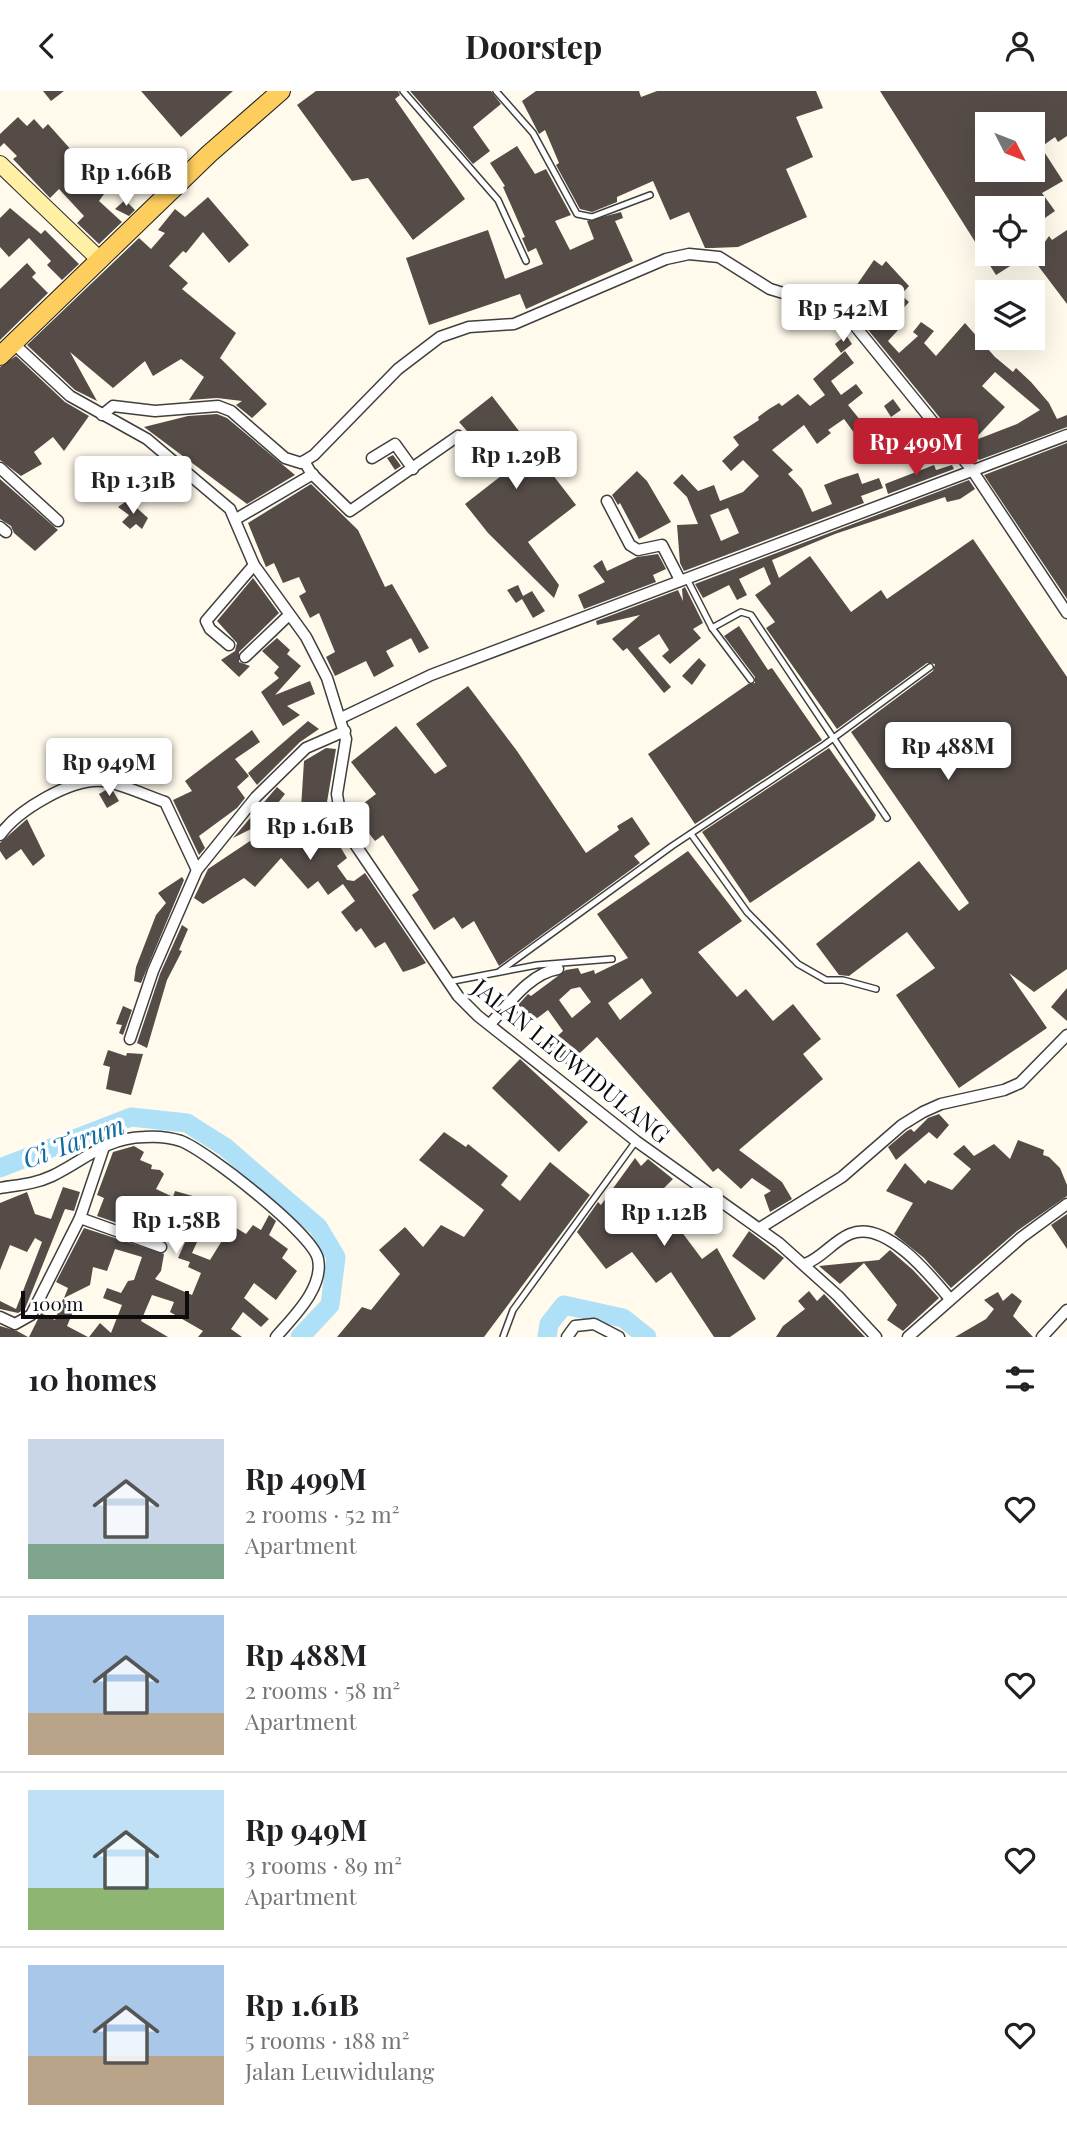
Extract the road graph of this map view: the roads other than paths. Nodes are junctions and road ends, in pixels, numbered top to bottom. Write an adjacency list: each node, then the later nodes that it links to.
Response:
1 (281, 91): 6 (main road)
2 (404, 91): 7 (lane)
3 (496, 91): 5 (lane)
4 (0, 164): 6 (main road)
5 (650, 195)
6 (99, 259): 8 (main road)
7 (526, 261)
8 (7, 350): 9 (street, JALAN LEUWIDULANG)
9 (105, 411): 13 (street); 18 (street, JALAN LEUWIDULANG)
10 (1067, 435): 16 (street)
11 (372, 458): 14 (street)
12 (0, 468): 19 (street)
13 (308, 468): 14 (street); 16 (street); 18 (street)
14 (413, 469): 15 (street)
15 (491, 470)
16 (965, 472): 21 (street); 22 (street)
17 (607, 501): 21 (street)
18 (236, 519): 20 (street, JALAN LEUWIDULANG)
19 (58, 521)
20 (254, 565): 23 (street, JALAN LEUWIDULANG); 25 (street)
21 (682, 577): 24 (lane); 29 (street)
22 (1067, 613)
23 (289, 615): 26 (street); 29 (street, JALAN LEUWIDULANG)
24 (712, 628): 28 (lane); 31 (lane)
25 (229, 645)
26 (245, 657)
27 (930, 667): 31 (lane)
28 (751, 680)
29 (341, 718): 30 (street, JALAN LEUWIDULANG)
30 (345, 731): 35 (street); 39 (street, JALAN LEUWIDULANG)
31 (833, 737): 32 (lane); 33 (lane)
32 (887, 818)
33 (691, 834): 38 (lane); 40 (lane)
34 (0, 835): 35 (street)
35 (197, 870): 43 (street)
36 (612, 959): 38 (lane)
37 (558, 969): 41 (street)
38 (500, 971): 39 (lane)
39 (448, 982): 41 (street, JALAN LEUWIDULANG)
40 (876, 989)
41 (490, 1024): 44 (street, JALAN LEUWIDULANG)
42 (1067, 1035): 49 (street)
43 (131, 1039)
44 (636, 1141): 49 (street, JALAN LEUWIDULANG); 56 (lane)
45 (105, 1143): 46 (street); 48 (street); 55 (street)
46 (0, 1188)
47 (1067, 1203): 52 (street)
48 (80, 1218): 50 (street); 54 (street)
49 (760, 1228): 51 (street, JALAN LEUWIDULANG)
50 (161, 1247)
51 (805, 1264): 52 (street); 59 (street, JALAN LEUWIDULANG)
52 (950, 1299): 60 (street)
53 (1067, 1310): 61 (street)
54 (0, 1317)
55 (276, 1337)
56 (503, 1337)
57 (567, 1337): 58 (street)
58 (619, 1337)
59 (876, 1337)
60 (908, 1337)
61 (1042, 1337)

